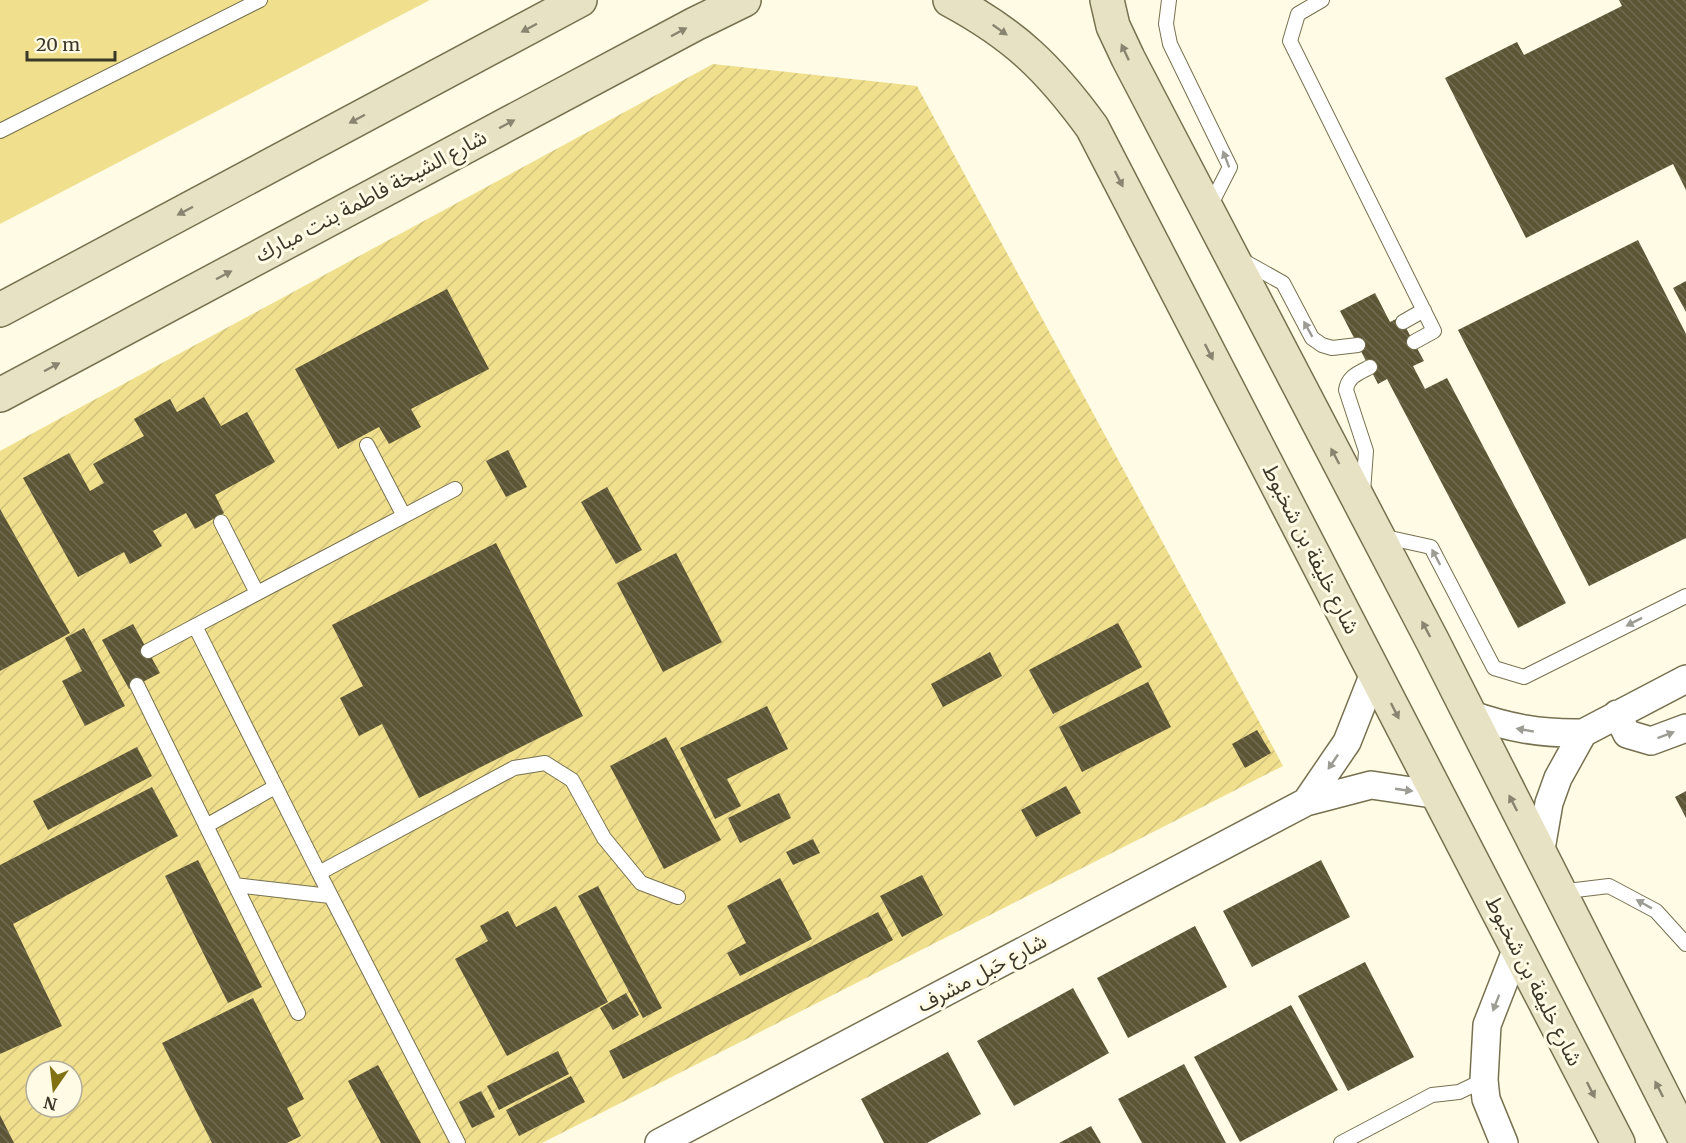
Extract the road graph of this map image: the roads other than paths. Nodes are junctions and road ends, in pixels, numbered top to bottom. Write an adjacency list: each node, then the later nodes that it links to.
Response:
1 (260, 0): 9 (lane)
2 (580, 0): 12 (main road, one-way to 12)
3 (744, 0): 18 (main road, شارع الشيخة فاطمة بنت مبارك, one-way to 3)
4 (949, 0): 5 (main road); 29 (main road, شارع خليفة بن شخبوط, one-way to 29)
5 (1001, 0)
6 (1107, 0): 10 (main road, one-way to 6)
7 (1169, 0): 10 (lane, one-way to 7)
8 (1322, 0): 13 (lane)
9 (0, 131)
10 (1207, 211): 11 (main road)
11 (1229, 253): 16 (lane, one-way to 11); 21 (main road, one-way to 11)
12 (0, 310)
13 (1424, 310): 14 (lane); 15 (lane)
14 (1403, 322)
15 (1414, 342)
16 (1358, 345)
17 (1370, 367): 21 (lane)
18 (0, 395)
19 (367, 445): 22 (lane)
20 (455, 489): 22 (lane)
21 (1361, 506): 24 (main road)
22 (404, 516): 25 (lane)
23 (221, 522): 25 (lane)
24 (1377, 536): 26 (lane, one-way to 24); 32 (main road, one-way to 24)
25 (257, 594): 27 (lane)
26 (1686, 596)
27 (195, 626): 28 (lane); 36 (lane)
28 (148, 651)
29 (1375, 671): 37 (main road, شارع خليفة بن شخبوط, one-way to 37); 38 (street, شارع حَبل مشرف, one-way to 38)
30 (1686, 679): 33 (street)
31 (137, 685): 39 (lane)
32 (1469, 714): 35 (street, one-way to 32); 40 (main road, one-way to 32)
33 (1617, 714): 34 (street, one-way to 34); 35 (street)
34 (1686, 728)
35 (1583, 733): 40 (street)
36 (275, 787): 39 (lane); 41 (lane)
37 (1439, 795): 38 (street, شارع حَبل مشرف, one-way to 37); 47 (main road, شارع خليفة بن شخبوط)
38 (1306, 802): 52 (street, شارع حَبل مشرف)
39 (206, 826): 42 (lane)
40 (1540, 855): 43 (main road)
41 (319, 873): 44 (lane); 45 (lane)
42 (235, 885): 44 (lane); 48 (lane)
43 (1558, 892): 46 (lane, one-way to 43); 50 (main road, one-way to 43)
44 (330, 896): 51 (lane)
45 (678, 897)
46 (1686, 944)
47 (1517, 948): 49 (street, one-way to 49); 55 (main road, شارع خليفة بن شخبوط, one-way to 55)
48 (298, 1013)
49 (1484, 1080): 53 (lane); 54 (street)
50 (1686, 1141)
51 (458, 1143)
52 (659, 1143)
53 (1341, 1143)
54 (1504, 1143)
55 (1618, 1143)

